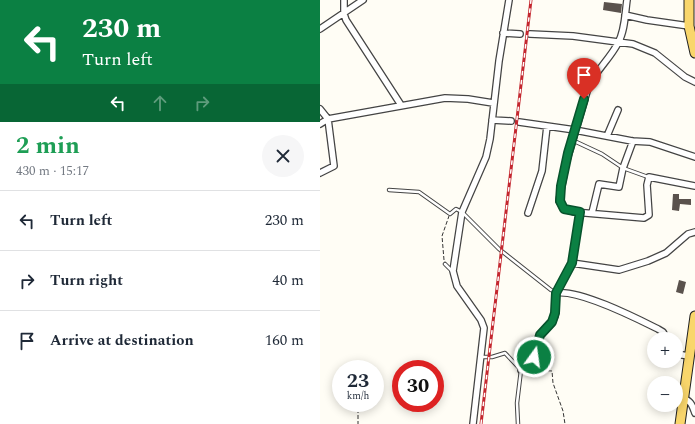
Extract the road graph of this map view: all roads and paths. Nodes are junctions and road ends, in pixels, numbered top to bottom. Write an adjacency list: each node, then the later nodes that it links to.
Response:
1 (344, 0): 6 (street)
2 (363, 0): 6 (street)
3 (509, 0): 10 (street)
4 (627, 0): 7 (street)
5 (689, 0): 8 (main road)
6 (344, 14): 9 (street); 15 (street)
7 (625, 15): 8 (street); 11 (street)
8 (689, 26): 12 (main road)
9 (320, 29)
10 (504, 33): 11 (street); 14 (street)
11 (619, 42): 13 (street); 24 (street)
12 (695, 51)
13 (695, 82)
14 (493, 103): 15 (street); 19 (street)
15 (401, 105): 18 (street)
16 (320, 109): 18 (street)
17 (618, 110): 25 (street)
18 (328, 119): 22 (street); 30 (street)
19 (492, 120): 20 (street); 34 (street)
20 (511, 121): 21 (lane)
21 (519, 122): 23 (street)
22 (320, 124)
23 (547, 126): 24 (street); 36 (street)
24 (575, 130): 25 (street); 26 (street)
25 (607, 136): 27 (street)
26 (572, 140): 29 (lane); 35 (street)
27 (633, 141): 28 (street); 29 (street)
28 (695, 157)
29 (623, 168): 31 (lane); 37 (street)
30 (320, 173)
31 (649, 177): 32 (street); 37 (street)
32 (695, 186)
33 (389, 190): 38 (lane)
34 (462, 212): 38 (lane); 42 (street); 43 (lane)
35 (580, 212): 37 (street); 40 (street)
36 (528, 213)
37 (592, 213)
38 (450, 214): 41 (path)
39 (695, 232): 40 (street)
40 (572, 263): 43 (street)
41 (445, 264): 42 (lane)
42 (453, 271): 48 (street)
43 (556, 293): 45 (street); 50 (street)
44 (695, 316): 47 (main road)
45 (662, 332)
46 (683, 355): 47 (street)
47 (689, 356): 51 (main road)
48 (481, 357): 49 (lane); 56 (street)
49 (522, 370): 50 (street); 57 (lane)
50 (531, 370): 58 (path)
51 (683, 398): 54 (street)
52 (358, 412): 55 (path)
53 (681, 412): 59 (main road)
54 (695, 413)
55 (358, 424)
56 (473, 424)
57 (518, 424)
58 (565, 424)
59 (680, 424)

